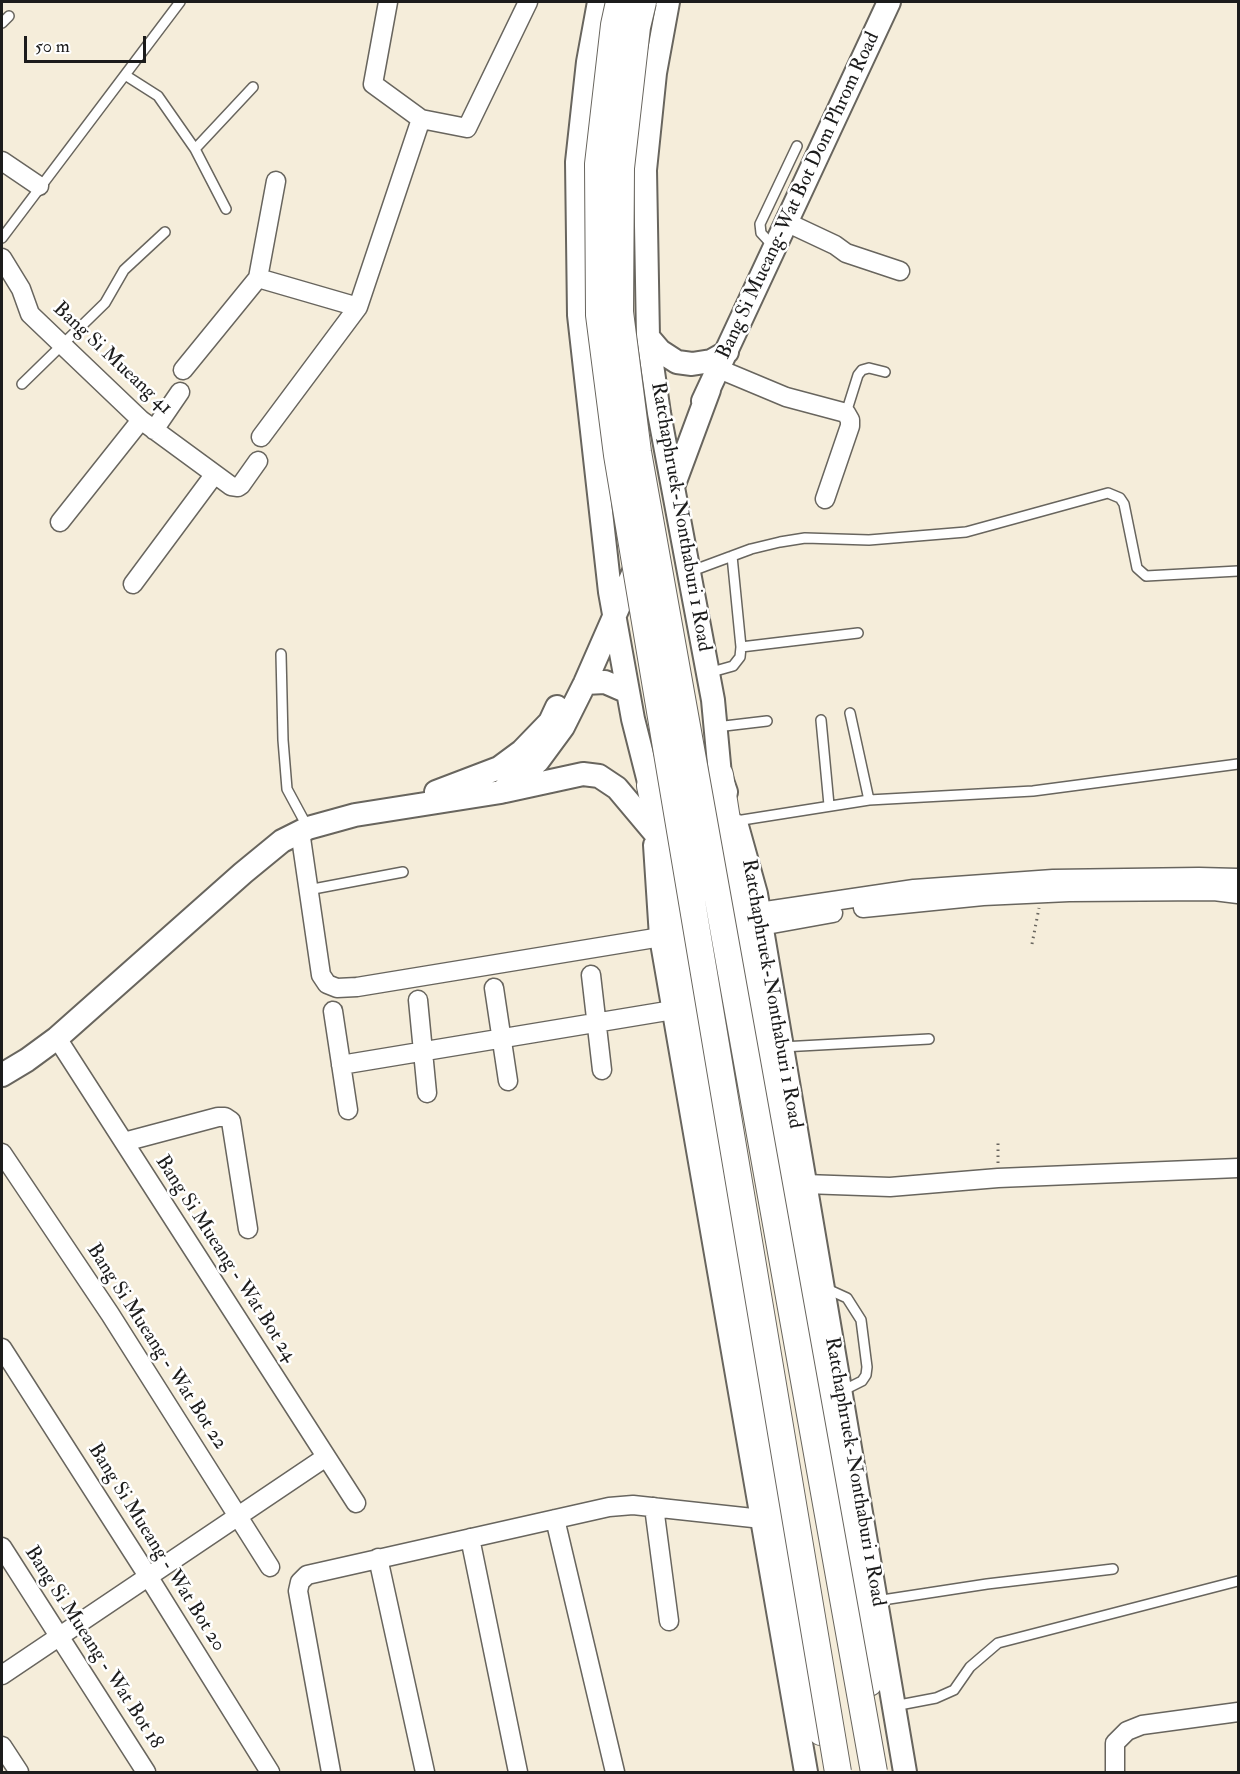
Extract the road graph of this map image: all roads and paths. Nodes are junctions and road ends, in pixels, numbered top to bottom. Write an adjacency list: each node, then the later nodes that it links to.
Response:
1 (180, 2): 9 (lane)
2 (388, 2): 11 (street)
3 (528, 2): 11 (street)
4 (599, 2): 37 (street)
5 (619, 2): 133 (main road, bridge)
6 (643, 2): 134 (main road, Ratchaphruek-Nonthaburi 1 Road, bridge)
7 (668, 2): 26 (street, Ratchaphruek-Nonthaburi 1 Road)
8 (889, 2): 18 (street, Bang Si Mueang-Wat Bot Dom Phrom Road)
9 (125, 75): 13 (lane); 16 (lane)
10 (253, 87): 13 (lane)
11 (421, 119): 25 (street)
12 (797, 146): 21 (lane)
13 (195, 149): 17 (lane)
14 (2, 161): 16 (street)
15 (276, 181): 24 (street)
16 (39, 186): 20 (lane)
17 (226, 209)
18 (786, 222): 21 (street, Bang Si Mueang-Wat Bot Dom Phrom Road); 23 (street)
19 (165, 232): 27 (lane)
20 (2, 238)
21 (775, 247): 28 (street, Bang Si Mueang-Wat Bot Dom Phrom Road)
22 (2, 258): 27 (street, Bang Si Mueang 41)
23 (900, 271)
24 (258, 278): 25 (street); 29 (street)
25 (357, 307): 38 (street)
26 (648, 337): 28 (street); 36 (street, Ratchaphruek-Nonthaburi 1 Road)
27 (63, 346): 31 (lane); 35 (street, Bang Si Mueang 41)
28 (723, 361): 32 (street, Bang Si Mueang-Wat Bot Dom Phrom Road); 34 (street)
29 (183, 370)
30 (885, 372): 34 (lane)
31 (22, 384)
32 (709, 390): 40 (street, Bang Si Mueang-Wat Bot Dom Phrom Road); 42 (street, Bang Si Mueang-Wat Bot Dom Phrom Road)
33 (180, 392): 35 (street)
34 (846, 413): 43 (street)
35 (147, 425): 41 (street, Bang Si Mueang 41); 44 (street)
36 (663, 430): 37 (street); 40 (street, Ratchaphruek-Nonthaburi 1 Road)
37 (593, 436): 49 (street)
38 (261, 437)
39 (258, 461): 41 (street, Bang Si Mueang 41)
40 (669, 464): 42 (street, Ratchaphruek-Nonthaburi 1 Road); 49 (street, Bang Si Mueang-Wat Bot Dom Phrom Road)
41 (214, 475): 48 (street)
42 (673, 487): 47 (street, Ratchaphruek-Nonthaburi 1 Road); 49 (street, Bang Si Mueang-Wat Bot Dom Phrom Road)
43 (825, 499)
44 (60, 522)
45 (732, 556): 46 (lane); 47 (lane); 52 (lane)
46 (1239, 571)
47 (689, 572): 54 (street, Ratchaphruek-Nonthaburi 1 Road)
48 (133, 584)
49 (619, 589): 50 (street); 54 (street); 67 (street, Bang Si Mueang-Wat Bot Dom Phrom Road)
50 (614, 615): 55 (street); 56 (street)
51 (858, 633): 52 (lane)
52 (741, 647): 54 (lane)
53 (281, 654): 69 (lane)
54 (705, 676): 56 (street); 60 (street, Ratchaphruek-Nonthaburi 1 Road)
55 (585, 683): 56 (street); 64 (street)
56 (630, 700): 63 (street)
57 (850, 713): 65 (lane)
58 (821, 720): 66 (lane)
59 (767, 721): 60 (lane)
60 (716, 727): 62 (street, Ratchaphruek-Nonthaburi 1 Road)
61 (1239, 764): 65 (lane)
62 (720, 775): 68 (street, Ratchaphruek-Nonthaburi 1 Road); 89 (main road)
63 (650, 786): 70 (street); 132 (main road)
64 (501, 792): 67 (street, Bang Si Mueang-Wat Bot Dom Phrom Road); 70 (street, Bang Si Mueang-Wat Bot Dom Phrom Road)
65 (869, 800): 66 (lane)
66 (829, 805): 68 (lane)
67 (395, 808): 69 (street, Bang Si Mueang-Wat Bot Dom Phrom Road)
68 (736, 822): 76 (street, Ratchaphruek-Nonthaburi 1 Road)
69 (304, 830): 73 (street); 85 (street, Bang Si Mueang-Wat Bot Dom Phrom Road)
70 (654, 832): 77 (street)
71 (403, 872): 73 (lane)
72 (1239, 878): 76 (street)
73 (308, 890): 77 (street)
74 (1042, 893): 75 (street); 76 (street); 78 (path)
75 (1239, 894)
76 (760, 919): 89 (street, Ratchaphruek-Nonthaburi 1 Road)
77 (661, 937): 82 (street)
78 (1032, 945)
79 (591, 975): 84 (street)
80 (494, 988): 86 (street)
81 (418, 1000): 88 (street)
82 (673, 1010): 84 (street); 109 (street)
83 (333, 1011): 90 (street)
84 (596, 1023): 86 (street); 91 (street)
85 (57, 1038): 92 (street, Bang Si Mueang-Wat Bot Dom Phrom Road); 96 (street, Bang Si Mueang - Wat Bot 24)
86 (502, 1038): 88 (street); 93 (street)
87 (929, 1039): 89 (lane)
88 (423, 1052): 90 (street); 94 (street)
89 (773, 1052): 99 (street, Ratchaphruek-Nonthaburi 1 Road); 134 (main road)
90 (341, 1065): 95 (street)
91 (602, 1070)
92 (2, 1075)
93 (508, 1081)
94 (427, 1093)
95 (348, 1110)
96 (124, 1142): 100 (street); 104 (street, Bang Si Mueang - Wat Bot 24)
97 (2, 1153): 107 (street, Bang Si Mueang - Wat Bot 22)
98 (1239, 1168): 99 (street)
99 (805, 1184): 101 (street, Ratchaphruek-Nonthaburi 1 Road)
100 (248, 1229)
101 (823, 1287): 103 (street, Ratchaphruek-Nonthaburi 1 Road); 103 (lane)
102 (2, 1348): 115 (street, Bang Si Mueang - Wat Bot 20)
103 (840, 1392): 117 (street, Ratchaphruek-Nonthaburi 1 Road)
104 (326, 1457): 105 (street, Bang Si Mueang - Wat Bot 24); 107 (street)
105 (356, 1503)
106 (654, 1507): 108 (street); 109 (street); 118 (street)
107 (238, 1516): 113 (street, Bang Si Mueang - Wat Bot 22); 115 (street)
108 (555, 1519): 110 (street); 130 (street)
109 (762, 1520): 131 (street)
110 (470, 1538): 112 (street); 129 (street)
111 (2, 1547): 119 (street, Bang Si Mueang - Wat Bot 18)
112 (378, 1558): 127 (street); 128 (street)
113 (270, 1567)
114 (1113, 1569): 117 (lane)
115 (148, 1576): 119 (street); 126 (street, Bang Si Mueang - Wat Bot 20)
116 (1239, 1581): 121 (lane)
117 (876, 1601): 121 (street, Ratchaphruek-Nonthaburi 1 Road)
118 (669, 1621)
119 (58, 1637): 120 (street); 125 (street, Bang Si Mueang - Wat Bot 18)
120 (2, 1674)
121 (894, 1706): 135 (street, Ratchaphruek-Nonthaburi 1 Road)
122 (1239, 1712): 136 (street)
123 (2, 1746): 124 (street)
124 (19, 1773)
125 (146, 1773)
126 (270, 1773)
127 (331, 1773)
128 (425, 1773)
129 (518, 1773)
130 (615, 1773)
131 (806, 1773)
132 (832, 1773)
133 (838, 1773)
134 (876, 1773)
135 (905, 1773)
136 (1115, 1773)

